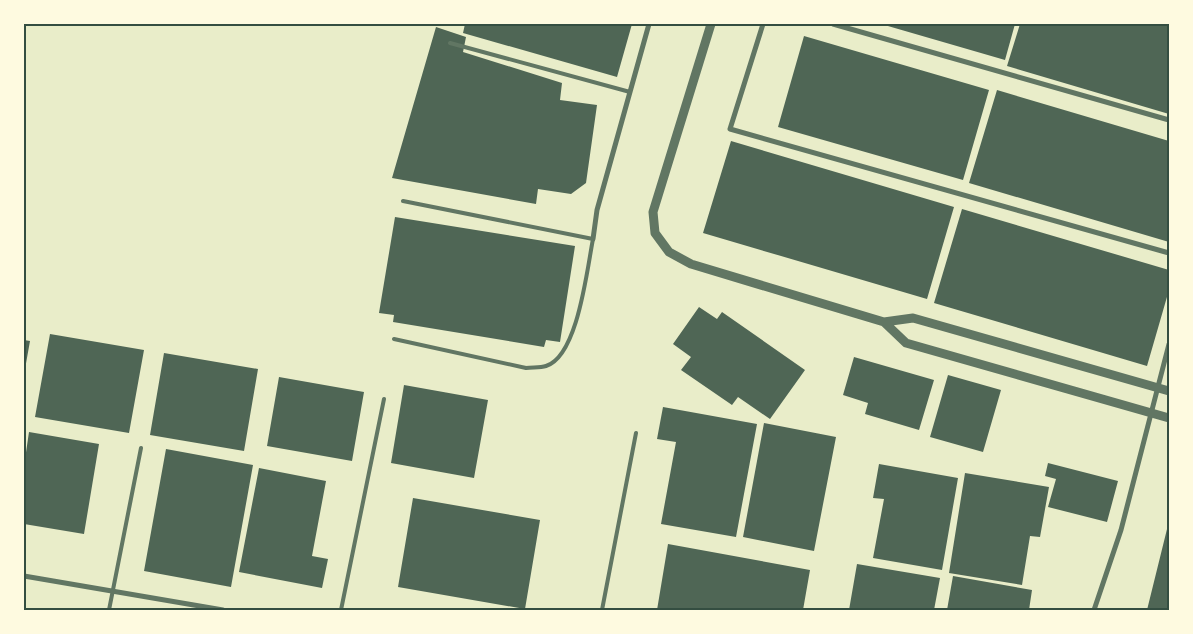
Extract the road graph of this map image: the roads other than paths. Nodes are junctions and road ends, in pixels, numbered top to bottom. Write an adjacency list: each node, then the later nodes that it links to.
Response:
1 (650, 24): 6 (street)
2 (711, 24): 11 (street)
3 (763, 24): 10 (street)
4 (833, 24): 7 (street)
5 (450, 44): 6 (lane)
6 (630, 92): 9 (street)
7 (1169, 120)
8 (403, 201): 9 (lane)
9 (593, 239): 12 (lane)
10 (1169, 253)
11 (884, 322): 15 (street); 18 (street)
12 (394, 339)
13 (1169, 344): 14 (street)
14 (1168, 354): 15 (street)
15 (1157, 388): 16 (street); 18 (street)
16 (1169, 391)
17 (384, 399): 26 (lane)
18 (1151, 412): 19 (street); 28 (street)
19 (1169, 418)
20 (636, 433): 27 (lane)
21 (141, 448): 23 (lane)
22 (24, 576): 23 (street)
23 (113, 591): 24 (lane); 25 (street)
24 (109, 610)
25 (223, 610)
26 (342, 610)
27 (602, 610)
28 (1094, 610)

